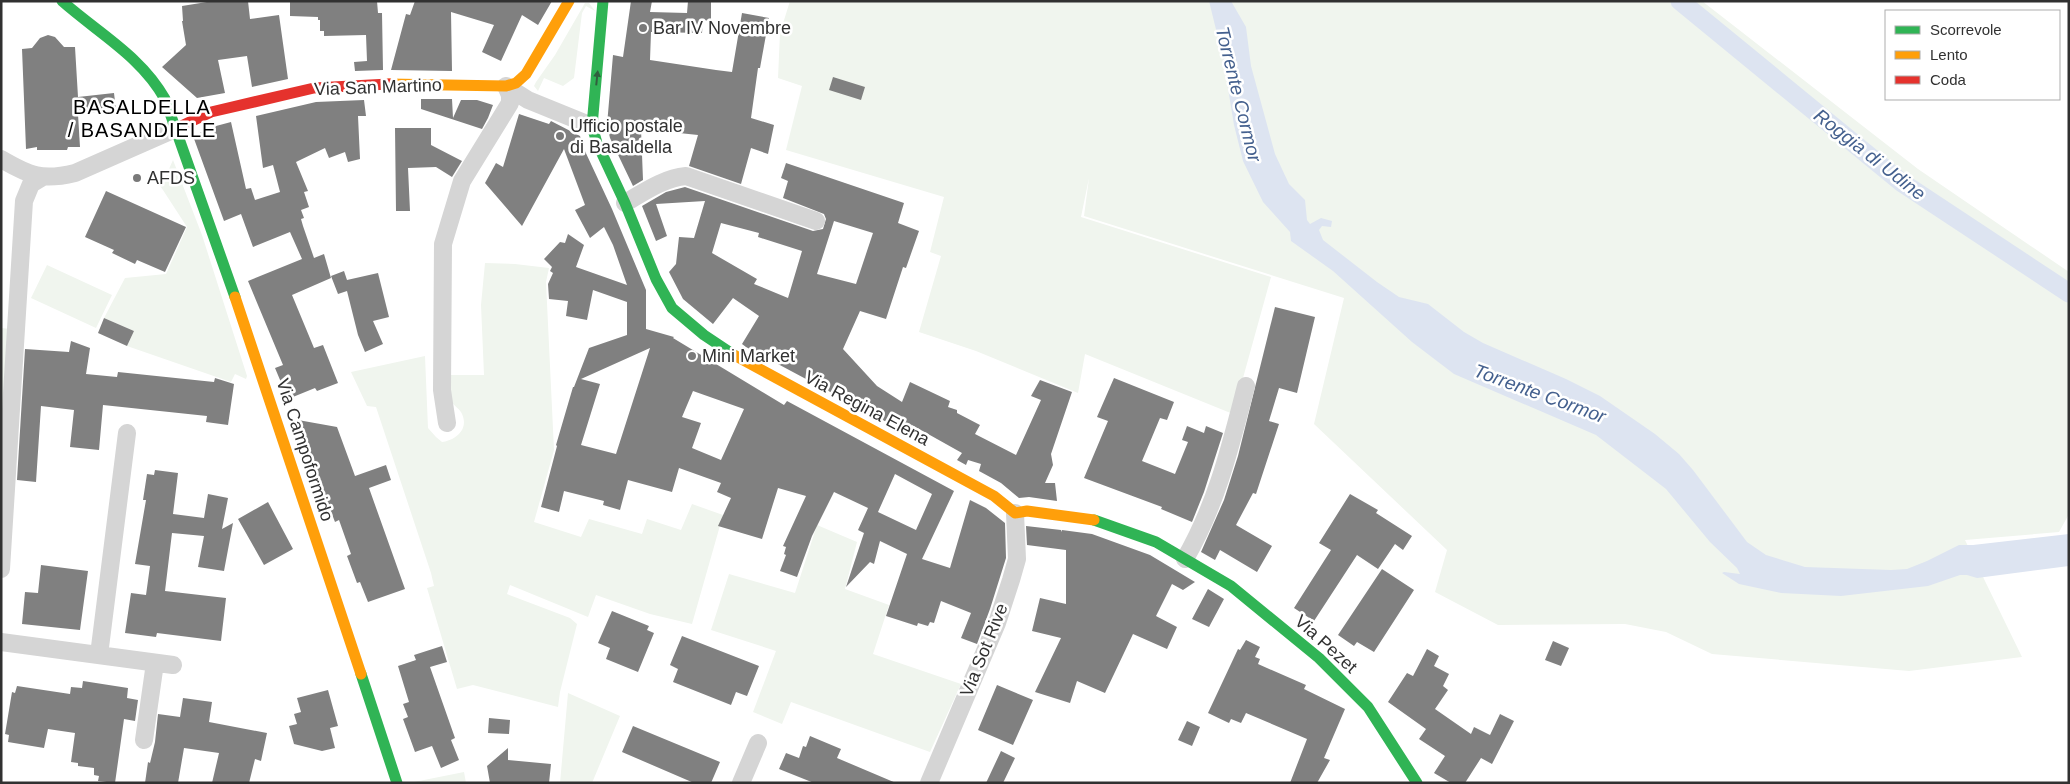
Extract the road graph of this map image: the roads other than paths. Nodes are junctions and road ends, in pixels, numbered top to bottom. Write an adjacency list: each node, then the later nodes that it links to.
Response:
1 (62, 1): 6 (street, Via Campoformido)
2 (569, 1): 4 (street)
3 (603, 1): 5 (street, one-way to 3)
4 (506, 86): 5 (street); 6 (street, Via San Martino); 12 (street)
5 (592, 126): 9 (street, Via Regina Elena)
6 (175, 129): 8 (street, Via San Martino); 23 (street, Via Campoformido)
7 (1, 159): 8 (street)
8 (41, 178): 16 (street)
9 (625, 203): 10 (street); 14 (street, Via Regina Elena)
10 (816, 220)
11 (1246, 386): 15 (street)
12 (447, 422)
13 (127, 433): 18 (street)
14 (1015, 513): 15 (street); 25 (street, Via Sot Rive)
15 (1185, 559): 26 (street, Via Pezet)
16 (1, 569)
17 (1, 642): 18 (street)
18 (99, 655): 19 (street)
19 (155, 663): 20 (street); 21 (street)
20 (173, 665)
21 (144, 740)
22 (758, 743): 24 (street)
23 (397, 783)
24 (741, 783)
25 (929, 783)
26 (1417, 783)

